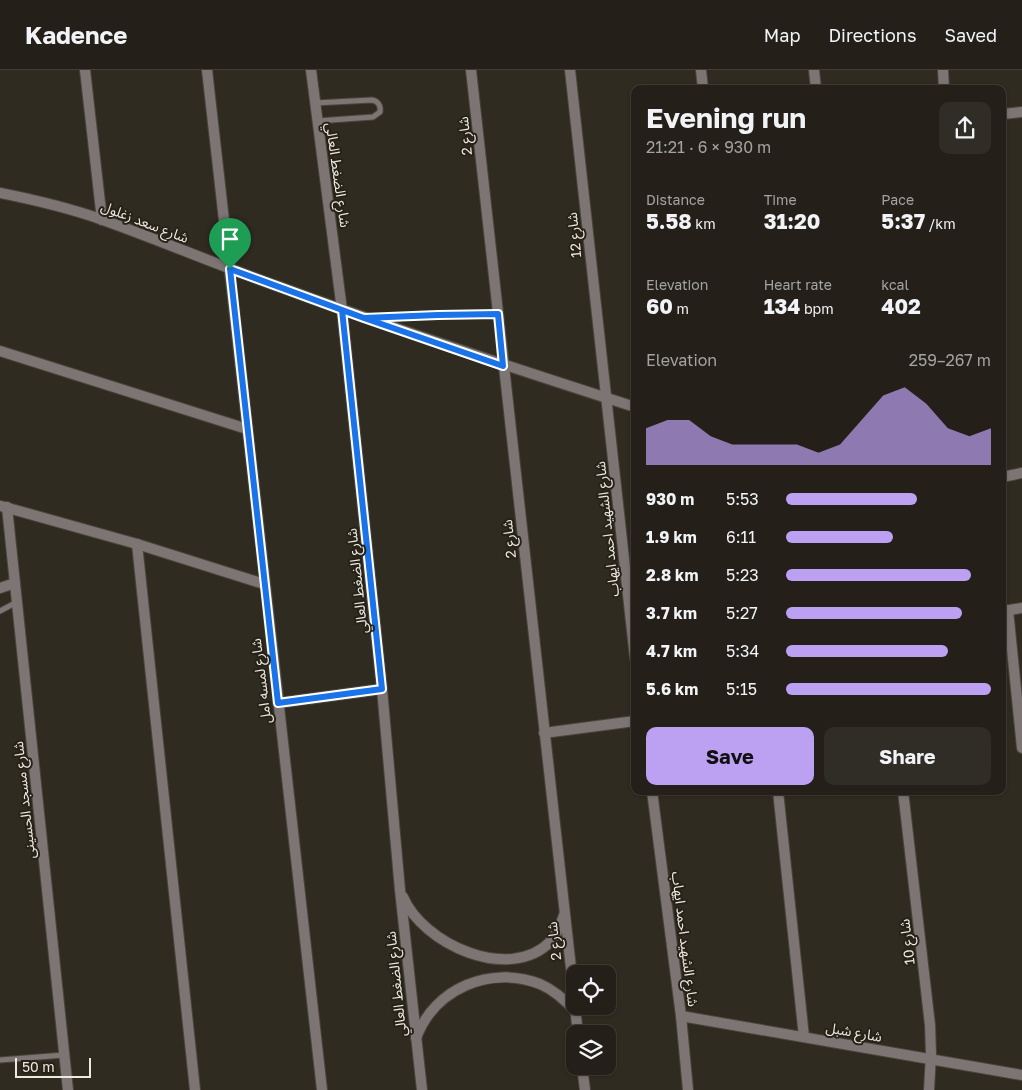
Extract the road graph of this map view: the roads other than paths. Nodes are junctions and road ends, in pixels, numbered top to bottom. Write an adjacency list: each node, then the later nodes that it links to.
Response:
1 (85, 70): 17 (street)
2 (207, 70): 18 (street, شارع لمسه امل)
3 (311, 70): 12 (street, شارع الضغط العالي)
4 (471, 70): 20 (street, شارع 2)
5 (570, 70): 24 (street, شارع 12)
6 (701, 70): 9 (street)
7 (814, 70): 10 (street)
8 (943, 70): 11 (street)
9 (703, 85)
10 (816, 85)
11 (944, 85)
12 (314, 103): 15 (street, شارع الضغط العالي); 15 (lane)
13 (1022, 112): 14 (street)
14 (1006, 114)
15 (316, 121): 19 (street, شارع الضغط العالي)
16 (0, 193): 17 (street, شارع سعد زغلول)
17 (102, 220): 18 (street, شارع سعد زغلول)
18 (230, 269): 19 (street, شارع سعد زغلول); 26 (street, شارع لمسه امل)
19 (342, 310): 21 (street, شارع سعد زغلول); 42 (street, شارع الضغط العالي)
20 (498, 314): 21 (lane); 23 (street, شارع 2)
21 (364, 318): 23 (street, شارع سعد زغلول)
22 (0, 352): 26 (street)
23 (503, 366): 24 (street, شارع سعد زغلول); 45 (street, شارع 2)
24 (606, 398): 25 (street, شارع سعد زغلول); 31 (street, شارع الشهيد احمد ايهاب)
25 (631, 406)
26 (247, 429): 34 (street, شارع لمسه امل)
27 (1022, 473): 28 (street)
28 (1006, 476)
29 (3, 506): 30 (street); 33 (street, شارع مسجد الحسينى)
30 (137, 544): 34 (street); 63 (street)
31 (623, 555): 32 (street); 41 (street, شارع الشهيد احمد ايهاب)
32 (631, 558)
33 (15, 583): 35 (street); 36 (street, شارع مسجد الحسينى)
34 (264, 584): 43 (street, شارع لمسه امل)
35 (0, 588)
36 (17, 602): 39 (lane); 57 (street, شارع مسجد الحسينى)
37 (1022, 608): 38 (street)
38 (1006, 610)
39 (0, 611)
40 (1006, 618): 46 (street)
41 (631, 624)
42 (382, 689): 43 (street); 50 (street, شارع الضغط العالي)
43 (278, 703): 64 (street, شارع لمسه امل)
44 (631, 722): 45 (street)
45 (544, 733): 51 (street, شارع 2)
46 (1022, 748)
47 (653, 795): 54 (street, شارع الشهيد احمد ايهاب)
48 (778, 795): 55 (street)
49 (903, 795): 59 (street, شارع 10)
50 (400, 890): 51 (street); 56 (street, شارع الضغط العالي)
51 (564, 915): 52 (street, شارع 2)
52 (570, 965)
53 (566, 1000): 56 (street)
54 (681, 1016): 55 (street, شارع شبل); 67 (street, شارع الشهيد احمد ايهاب)
55 (804, 1037): 59 (street, شارع شبل)
56 (416, 1039): 65 (street, شارع الضغط العالي)
57 (64, 1055): 58 (lane); 62 (street, شارع مسجد الحسينى)
58 (0, 1060)
59 (931, 1060): 61 (street, شارع شبل); 68 (street, شارع 10)
60 (583, 1075): 66 (street)
61 (1022, 1075)
62 (68, 1090)
63 (195, 1090)
64 (322, 1090)
65 (422, 1090)
66 (585, 1090)
67 (688, 1090)
68 (929, 1090)

